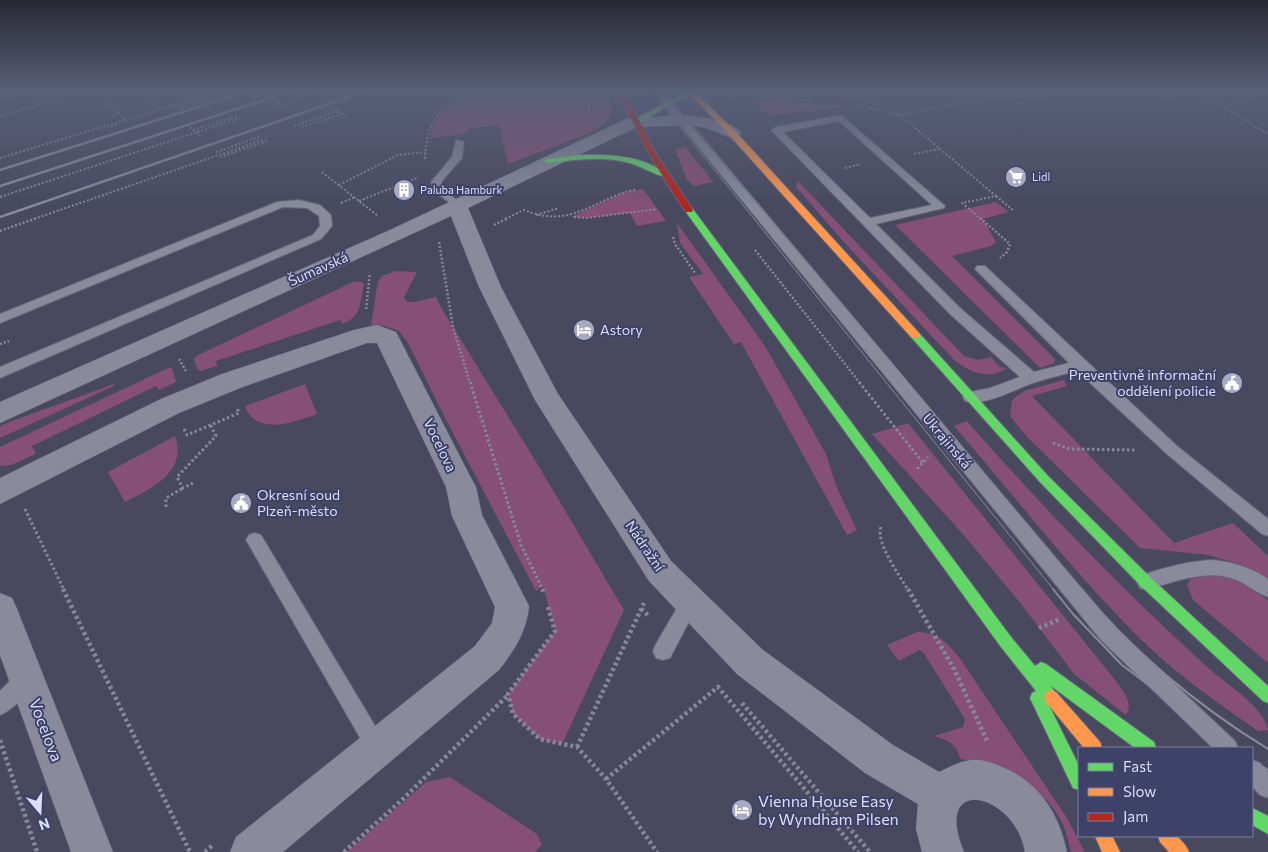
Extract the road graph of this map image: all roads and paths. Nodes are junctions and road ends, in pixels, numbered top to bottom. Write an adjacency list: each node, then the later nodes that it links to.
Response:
1 (96, 129): 21 (path)
2 (192, 129): 12 (path)
3 (202, 129): 12 (path)
4 (619, 129): 23 (street, Šumavská)
5 (638, 129): 25 (main road)
6 (687, 129): 81 (lane, Ukrajinská)
7 (722, 129): 13 (street)
8 (728, 129): 13 (main road)
9 (783, 129): 40 (lane)
10 (853, 129): 40 (lane)
11 (916, 129): 28 (path)
12 (195, 131): 15 (path); 29 (path)
13 (732, 133): 51 (main road)
14 (262, 136): 20 (path)
15 (201, 138)
16 (267, 140): 20 (path)
17 (459, 142): 33 (lane)
18 (211, 148): 20 (path)
19 (425, 152): 27 (path)
20 (218, 155): 22 (path); 41 (path)
21 (0, 158)
22 (224, 161)
23 (548, 161): 25 (main road); 33 (street, Šumavská)
24 (322, 172): 27 (path)
25 (662, 174): 70 (main road)
26 (412, 179): 31 (path)
27 (339, 185): 30 (path)
28 (996, 196): 36 (path); 43 (path)
29 (0, 197)
30 (355, 198): 31 (path); 32 (path)
31 (359, 201): 39 (path)
32 (340, 204)
33 (457, 205): 52 (street, Šumavská); 67 (street, Nádražní)
34 (559, 208): 37 (path)
35 (657, 209): 38 (path)
36 (1014, 211)
37 (533, 216)
38 (572, 217)
39 (384, 221)
40 (868, 222): 50 (lane)
41 (0, 231)
42 (439, 242): 66 (path)
43 (1010, 244)
44 (981, 268): 48 (lane)
45 (369, 279): 46 (path)
46 (365, 314)
47 (0, 319): 49 (lane)
48 (1080, 365): 50 (lane); 56 (lane)
49 (0, 373)
50 (1031, 378): 51 (lane)
51 (970, 397): 64 (main road)
52 (0, 413)
53 (209, 420): 59 (path)
54 (895, 426): 57 (path)
55 (1047, 440): 56 (path)
56 (1172, 450): 62 (lane)
57 (923, 463)
58 (193, 483): 59 (path)
59 (183, 488): 61 (path)
60 (12, 499): 82 (street, Vocelova); 95 (path)
61 (166, 507)
62 (1268, 529)
63 (255, 540): 82 (lane)
64 (1146, 582): 65 (lane); 74 (main road)
65 (1268, 589)
66 (545, 595)
67 (690, 602): 71 (lane); 87 (street, Nádražní)
68 (547, 604): 73 (path)
69 (0, 609): 72 (street, Vocelova)
70 (1006, 642): 79 (main road); 80 (main road); 85 (main road)
71 (667, 643): 78 (path)
72 (26, 679): 76 (lane); 94 (street, Vocelova)
73 (508, 694): 78 (path); 98 (path)
74 (1268, 696)
75 (738, 698): 101 (path)
76 (0, 705)
77 (0, 740): 93 (path)
78 (577, 747): 84 (path)
79 (1093, 747)
80 (1147, 747)
81 (1227, 747)
82 (378, 749): 97 (street, Vocelova)
83 (1253, 772): 86 (lane)
84 (606, 780): 99 (path); 100 (path)
85 (1078, 780)
86 (1268, 786)
87 (942, 795): 102 (street); 103 (street)
88 (1253, 817): 89 (main road)
89 (1268, 826)
90 (1104, 837): 104 (main road)
91 (1167, 837): 105 (main road)
92 (220, 840): 96 (path)
93 (37, 852)
94 (92, 852)
95 (190, 852)
96 (205, 852)
97 (251, 852)
98 (344, 852)
99 (657, 852)
100 (858, 852)
101 (870, 852)
102 (943, 852)
103 (1046, 852)
104 (1111, 852)
105 (1180, 852)

